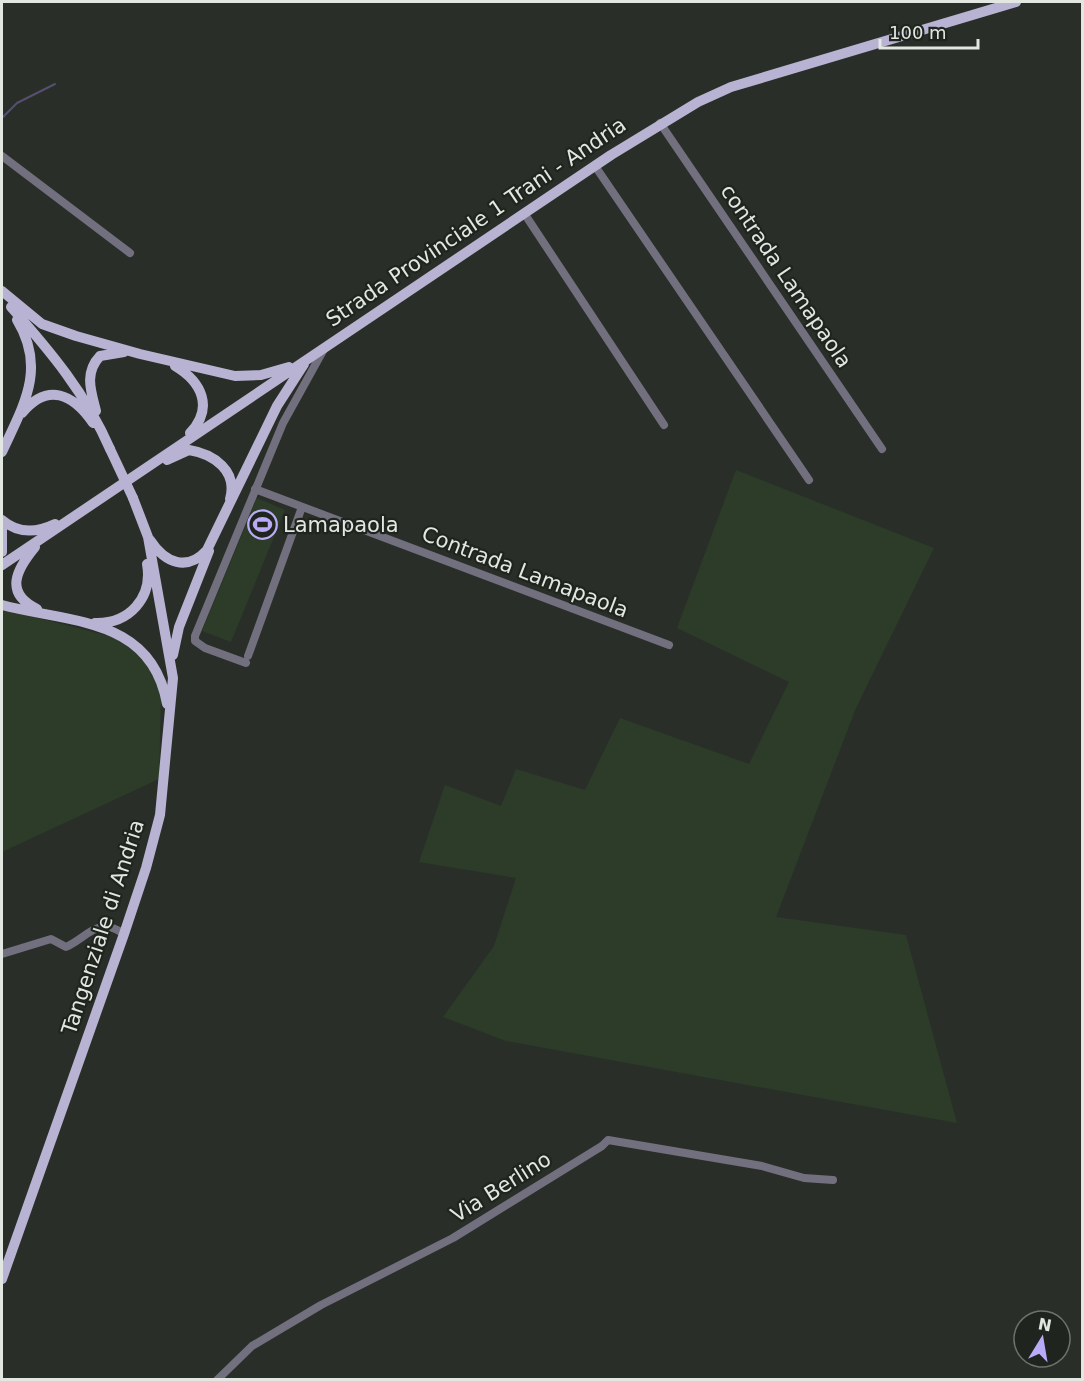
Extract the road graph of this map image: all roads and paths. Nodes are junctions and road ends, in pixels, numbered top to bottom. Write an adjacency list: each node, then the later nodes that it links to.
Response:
1 (1016, 2): 2 (main road, Strada Provinciale 1 Trani - Andria)
2 (660, 123): 4 (main road, Strada Provinciale 1 Trani - Andria); 18 (street, contrada Lamapaola)
3 (2, 156): 6 (street)
4 (595, 166): 5 (main road, Strada Provinciale 1 Trani - Andria); 21 (street)
5 (524, 213): 9 (main road, Strada Provinciale 1 Trani - Andria); 15 (street)
6 (130, 254)
7 (2, 291): 10 (main road)
8 (2, 297): 13 (main road); 14 (main road, Tangenziale di Andria)
9 (326, 346): 12 (main road, Strada Provinciale 1 Trani - Andria); 22 (street)
10 (140, 354): 11 (main road); 14 (main road)
11 (165, 360): 12 (main road); 17 (main road)
12 (304, 361): 17 (main road, Strada Provinciale 1 Trani - Andria); 25 (main road)
13 (18, 417): 16 (main road); 19 (main road)
14 (98, 419): 16 (main road, Tangenziale di Andria)
15 (664, 425)
16 (108, 444): 26 (main road, Tangenziale di Andria, bridge)
17 (176, 447): 20 (main road, Strada Provinciale 1 Trani - Andria)
18 (882, 449)
19 (2, 452)
20 (142, 471): 24 (main road, Strada Provinciale 1 Trani - Andria); 25 (main road)
21 (809, 480)
22 (255, 489): 23 (street, Contrada Lamapaola); 23 (street)
23 (302, 507): 37 (street, Contrada Lamapaola)
24 (85, 509): 27 (main road); 31 (main road, Strada Provinciale 1 Trani - Andria)
25 (226, 514): 28 (main road)
26 (141, 516): 30 (main road, Tangenziale di Andria); 36 (main road)
27 (2, 520)
28 (219, 528): 30 (main road); 38 (main road)
29 (2, 530): 32 (main road)
30 (148, 537): 38 (main road, Tangenziale di Andria)
31 (42, 538): 33 (main road, Strada Provinciale 1 Trani - Andria); 35 (main road)
32 (2, 552)
33 (2, 565)
34 (2, 605): 35 (main road)
35 (45, 614): 36 (main road)
36 (83, 622): 39 (main road)
37 (669, 645)
38 (172, 670): 39 (main road, Tangenziale di Andria)
39 (169, 734): 40 (main road, Tangenziale di Andria)
40 (124, 934): 41 (street); 43 (main road, Tangenziale di Andria)
41 (2, 954)
42 (833, 1179): 44 (street, Via Berlino)
43 (2, 1279)
44 (217, 1380)

